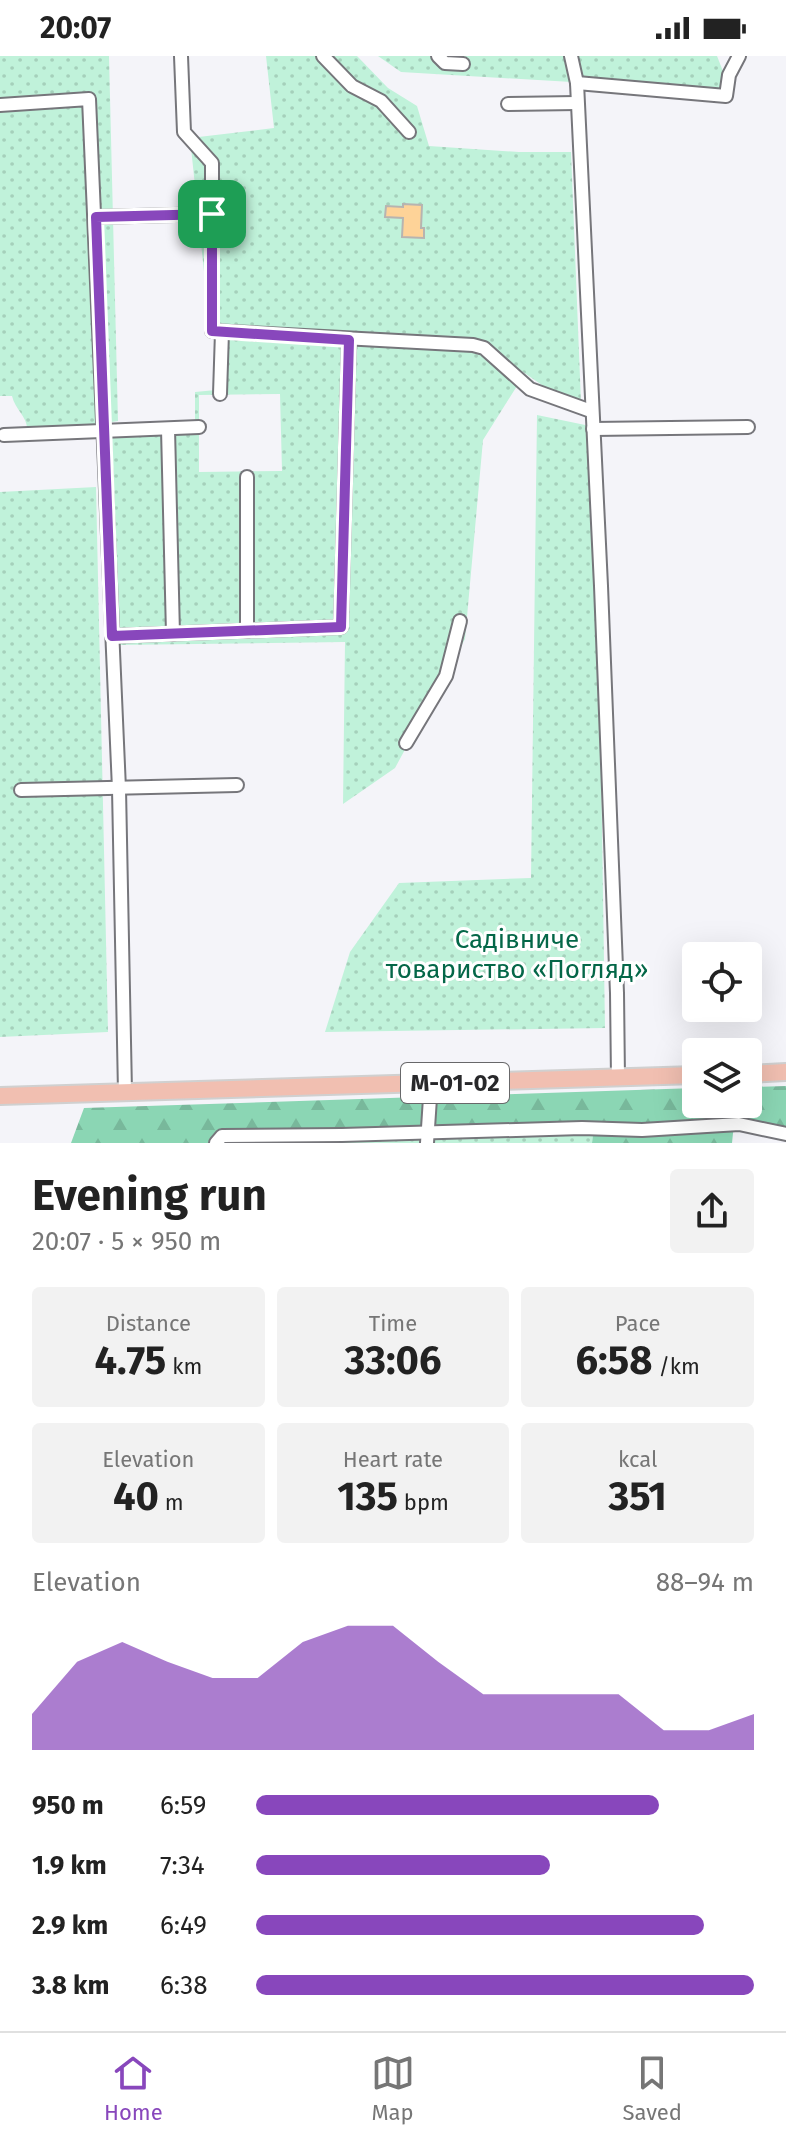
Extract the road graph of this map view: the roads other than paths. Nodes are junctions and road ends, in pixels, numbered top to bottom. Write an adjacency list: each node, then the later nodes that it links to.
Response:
1 (181, 56): 13 (street)
2 (323, 56): 12 (street)
3 (438, 56): 7 (street)
4 (571, 56): 8 (street)
5 (726, 56): 6 (street)
6 (736, 56): 8 (street)
7 (463, 64)
8 (577, 83): 9 (street)
9 (577, 103): 10 (street); 18 (street)
10 (508, 104)
11 (0, 105): 14 (street)
12 (409, 132)
13 (212, 214): 14 (street); 15 (street)
14 (96, 217): 23 (street)
15 (222, 332): 16 (street); 17 (street)
16 (349, 340): 18 (street); 27 (street)
17 (220, 394)
18 (591, 411): 22 (street)
19 (199, 427): 21 (street)
20 (748, 427): 22 (street)
21 (168, 429): 23 (street); 28 (street)
22 (593, 429): 37 (street)
23 (105, 432): 24 (street); 29 (street)
24 (4, 435)
25 (247, 477): 27 (street)
26 (460, 621): 30 (street)
27 (247, 631): 28 (street)
28 (173, 634): 29 (street)
29 (112, 636): 32 (street)
30 (406, 743)
31 (237, 785): 32 (street)
32 (119, 789): 33 (street); 39 (street)
33 (21, 790)
34 (784, 1069): 35 (main road)
35 (762, 1072)
36 (682, 1076): 37 (main road, М-01-02)
37 (618, 1078): 38 (main road, М-01-02)
38 (431, 1083): 39 (main road, М-01-02); 44 (street)
39 (125, 1092): 40 (main road, М-01-02)
40 (0, 1096)
41 (594, 1128): 42 (street); 43 (street); 48 (street)
42 (786, 1134)
43 (507, 1136): 44 (street)
44 (427, 1138): 46 (street)
45 (267, 1139): 46 (street); 47 (street)
46 (348, 1139)
47 (216, 1143)
48 (592, 1143)

